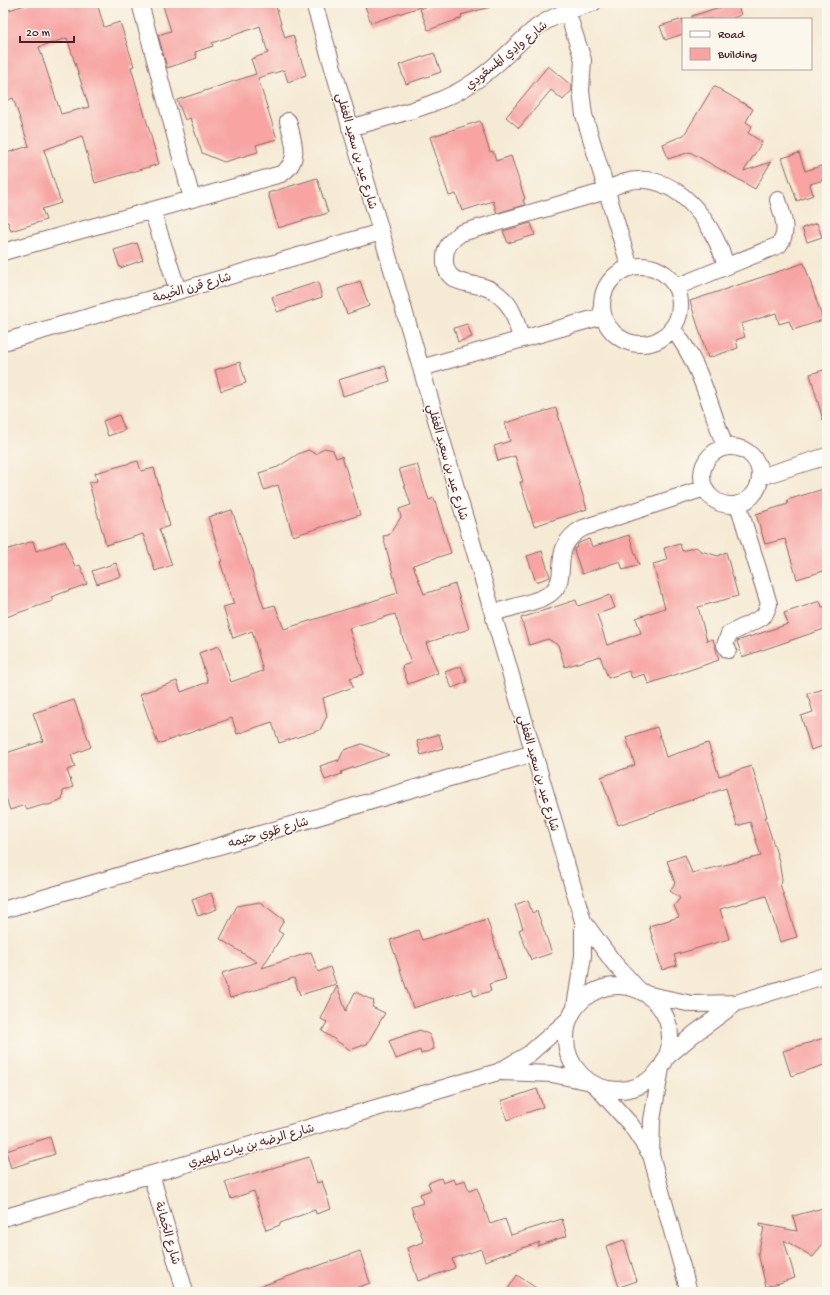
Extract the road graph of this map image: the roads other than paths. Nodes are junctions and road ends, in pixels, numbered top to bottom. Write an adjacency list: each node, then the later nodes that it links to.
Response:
1 (140, 3): 8 (street)
2 (314, 3): 6 (street, شارع عيد بن سعيد الغفلي)
3 (593, 3): 4 (street, شارع وادِي المَسعُودِي)
4 (567, 11): 6 (street, شارع وادِي المَسعُودِي); 7 (street)
5 (288, 122): 8 (street)
6 (350, 128): 11 (street, شارع عيد بن سعيد الغفلي)
7 (606, 191): 13 (street); 14 (street); 19 (street)
8 (192, 199): 10 (street)
9 (778, 200): 13 (street)
10 (152, 210): 12 (street); 16 (street)
11 (381, 232): 16 (street, شارع قرن الخَيمة); 21 (street, شارع عيد بن سعيد الغفلي)
12 (3, 252)
13 (726, 266): 15 (street)
14 (630, 268): 15 (street); 17 (street)
15 (676, 287): 18 (street)
16 (178, 292): 20 (street, شارع قرن الخَيمة)
17 (603, 316): 18 (street); 19 (street)
18 (672, 328): 22 (street)
19 (521, 339): 21 (street)
20 (3, 342)
21 (421, 368): 27 (street, شارع عيد بن سعيد الغفلي)
22 (725, 447): 24 (street); 25 (street)
23 (827, 456): 24 (street)
24 (760, 476): 26 (street)
25 (705, 488): 26 (street); 27 (street)
26 (738, 504): 28 (street)
27 (493, 613): 29 (street, شارع عيد بن سعيد الغفلي)
28 (728, 650)
29 (534, 753): 30 (street, شارع طَوِي حثيمه); 31 (street, شارع عيد بن سعيد الغفلي)
30 (3, 910)
31 (583, 921): 33 (street, شارع عيد بن سعيد الغفلي); 35 (street, شارع عيد بن سعيد الغفلي)
32 (827, 975): 34 (street)
33 (643, 992): 34 (street); 35 (street); 36 (street)
34 (736, 1003): 36 (street)
35 (572, 1013): 37 (street, شارع الرضه بن بيات المهيري); 38 (street)
36 (664, 1062): 38 (street); 39 (street)
37 (498, 1072): 38 (street, شارع الرضه بن بيات المهيري); 40 (street, شارع الرضه بن بيات المهيري)
38 (592, 1083): 39 (street)
39 (651, 1155): 43 (street)
40 (151, 1174): 41 (street, شارع الرضه بن بيات المهيري); 42 (street, شارع الجُمانة)
41 (3, 1218)
42 (185, 1292)
43 (689, 1292)

